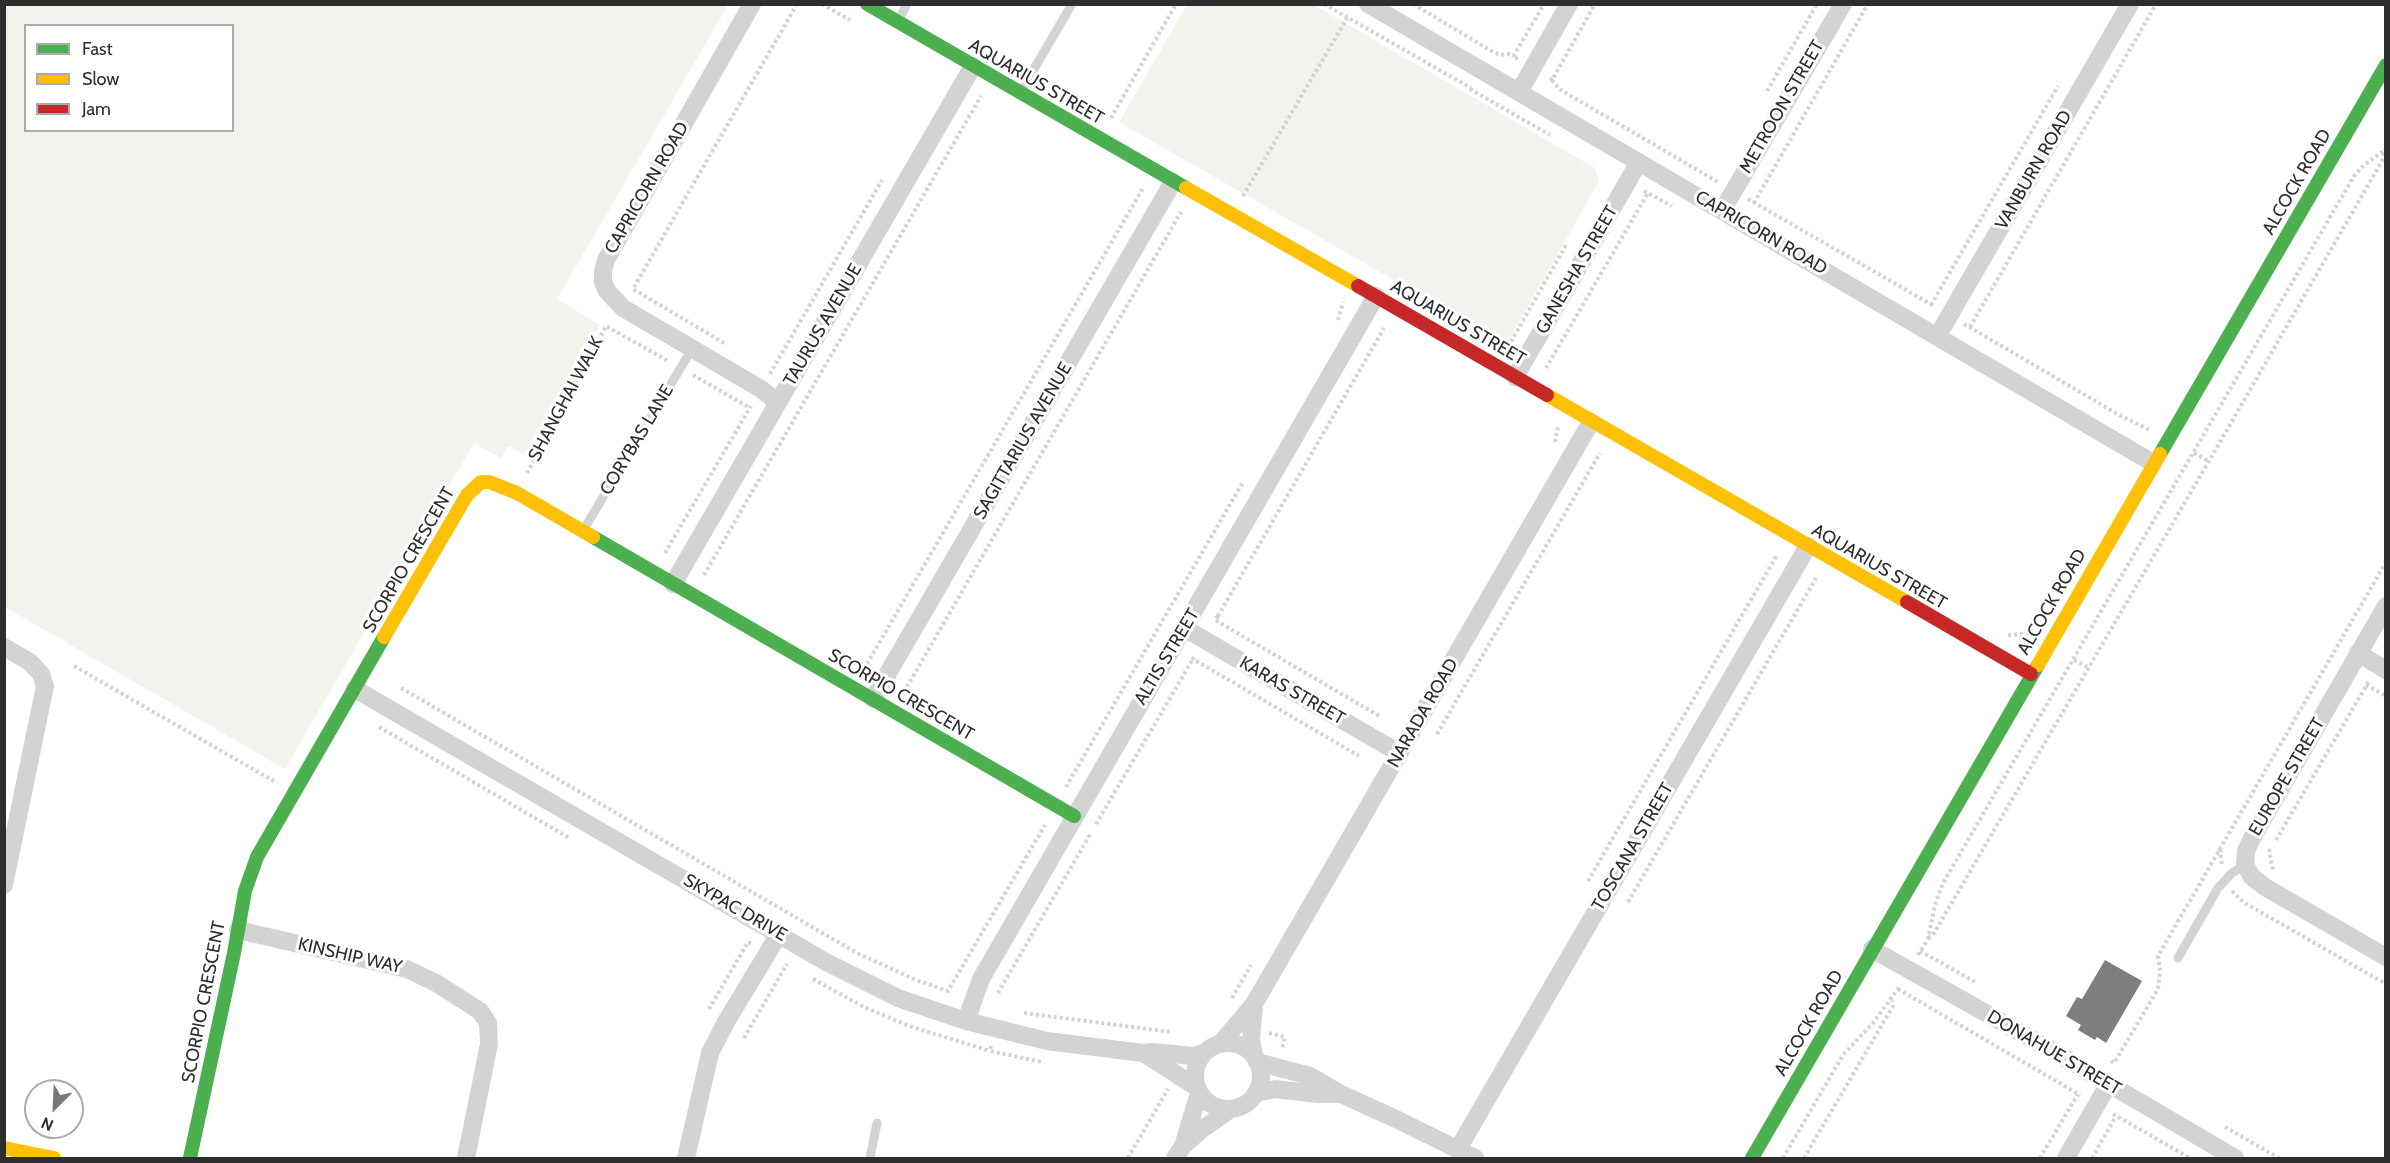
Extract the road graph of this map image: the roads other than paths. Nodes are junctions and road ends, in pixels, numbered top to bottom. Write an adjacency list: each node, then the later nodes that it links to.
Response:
1 (752, 4): 19 (street, CAPRICORN ROAD)
2 (867, 4): 9 (street, AQUARIUS STREET)
3 (908, 4): 9 (lane)
4 (1072, 4): 13 (lane)
5 (1368, 4): 12 (street, CAPRICORN ROAD)
6 (1569, 4): 12 (street)
7 (1843, 4): 16 (street, METROON STREET)
8 (2130, 4): 18 (street, VANBURN ROAD)
9 (897, 22): 10 (street, AQUARIUS STREET)
10 (973, 66): 13 (street, AQUARIUS STREET); 21 (street, TAURUS AVENUE)
11 (2383, 73): 23 (street, ALCOCK ROAD)
12 (1519, 92): 14 (street, CAPRICORN ROAD)
13 (1020, 93): 15 (street, AQUARIUS STREET)
14 (1639, 162): 16 (street, CAPRICORN ROAD); 20 (street, GANESHA STREET)
15 (1173, 182): 17 (street, AQUARIUS STREET); 34 (street, SAGITTARIUS AVENUE)
16 (1722, 211): 18 (street, CAPRICORN ROAD)
17 (1376, 296): 20 (street, AQUARIUS STREET); 28 (street, ALTIS STREET)
18 (1938, 336): 23 (street, CAPRICORN ROAD)
19 (692, 349): 21 (street, CAPRICORN ROAD); 24 (lane, CORYBAS LANE)
20 (1515, 378): 22 (street, AQUARIUS STREET)
21 (777, 402): 26 (street, TAURUS AVENUE)
22 (1591, 422): 25 (street, AQUARIUS STREET); 35 (street, NARADA ROAD)
23 (2153, 463): 32 (street, ALCOCK ROAD)
24 (582, 531): 26 (street, SCORPIO CRESCENT); 33 (street, SCORPIO CRESCENT)
25 (1808, 546): 32 (street, AQUARIUS STREET); 57 (street, TOSCANA STREET)
26 (673, 584): 34 (street, SCORPIO CRESCENT)
27 (2385, 606): 30 (street, EUROPE STREET)
28 (1185, 628): 35 (street, KARAS STREET); 36 (street, ALTIS STREET)
29 (4, 647): 38 (street)
30 (2358, 653): 31 (street); 37 (street, EUROPE STREET)
31 (2381, 667)
32 (2031, 674): 41 (street, ALCOCK ROAD)
33 (355, 688): 39 (street, SCORPIO CRESCENT); 40 (street, SKYPAC DRIVE)
34 (873, 699): 36 (street, SCORPIO CRESCENT)
35 (1399, 753): 44 (street, NARADA ROAD)
36 (1074, 816): 45 (street, ALTIS STREET)
37 (2245, 865): 42 (street); 43 (lane)
38 (4, 885)
39 (238, 930): 61 (street, SCORPIO CRESCENT); 62 (street, KINSHIP WAY)
40 (779, 934): 45 (street, SKYPAC DRIVE); 63 (street)
41 (1872, 949): 50 (street, DONAHUE STREET); 66 (street, ALCOCK ROAD)
42 (2385, 957)
43 (2178, 958)
44 (1254, 1004): 46 (street, NARADA ROAD); 48 (street, NARADA ROAD)
45 (966, 1021): 49 (street, SKYPAC DRIVE)
46 (1220, 1044): 47 (street); 48 (street)
47 (1203, 1053): 49 (street, SKYPAC DRIVE); 51 (street)
48 (1256, 1059): 52 (street); 53 (street)
49 (1175, 1063): 51 (street)
50 (2108, 1085): 67 (street); 68 (street, DONAHUE STREET)
51 (1198, 1090): 54 (street); 58 (street)
52 (1256, 1093): 53 (street); 54 (street)
53 (1341, 1094): 57 (street)
54 (1231, 1109): 58 (street)
55 (877, 1123): 64 (lane)
56 (4, 1148): 59 (street)
57 (1458, 1149): 65 (street)
58 (1179, 1152)
59 (31, 1156): 60 (street)
60 (54, 1158)
61 (190, 1158)
62 (466, 1158)
63 (686, 1158)
64 (870, 1158)
65 (1475, 1158)
66 (1752, 1158)
67 (2066, 1158)
68 (2235, 1158)

